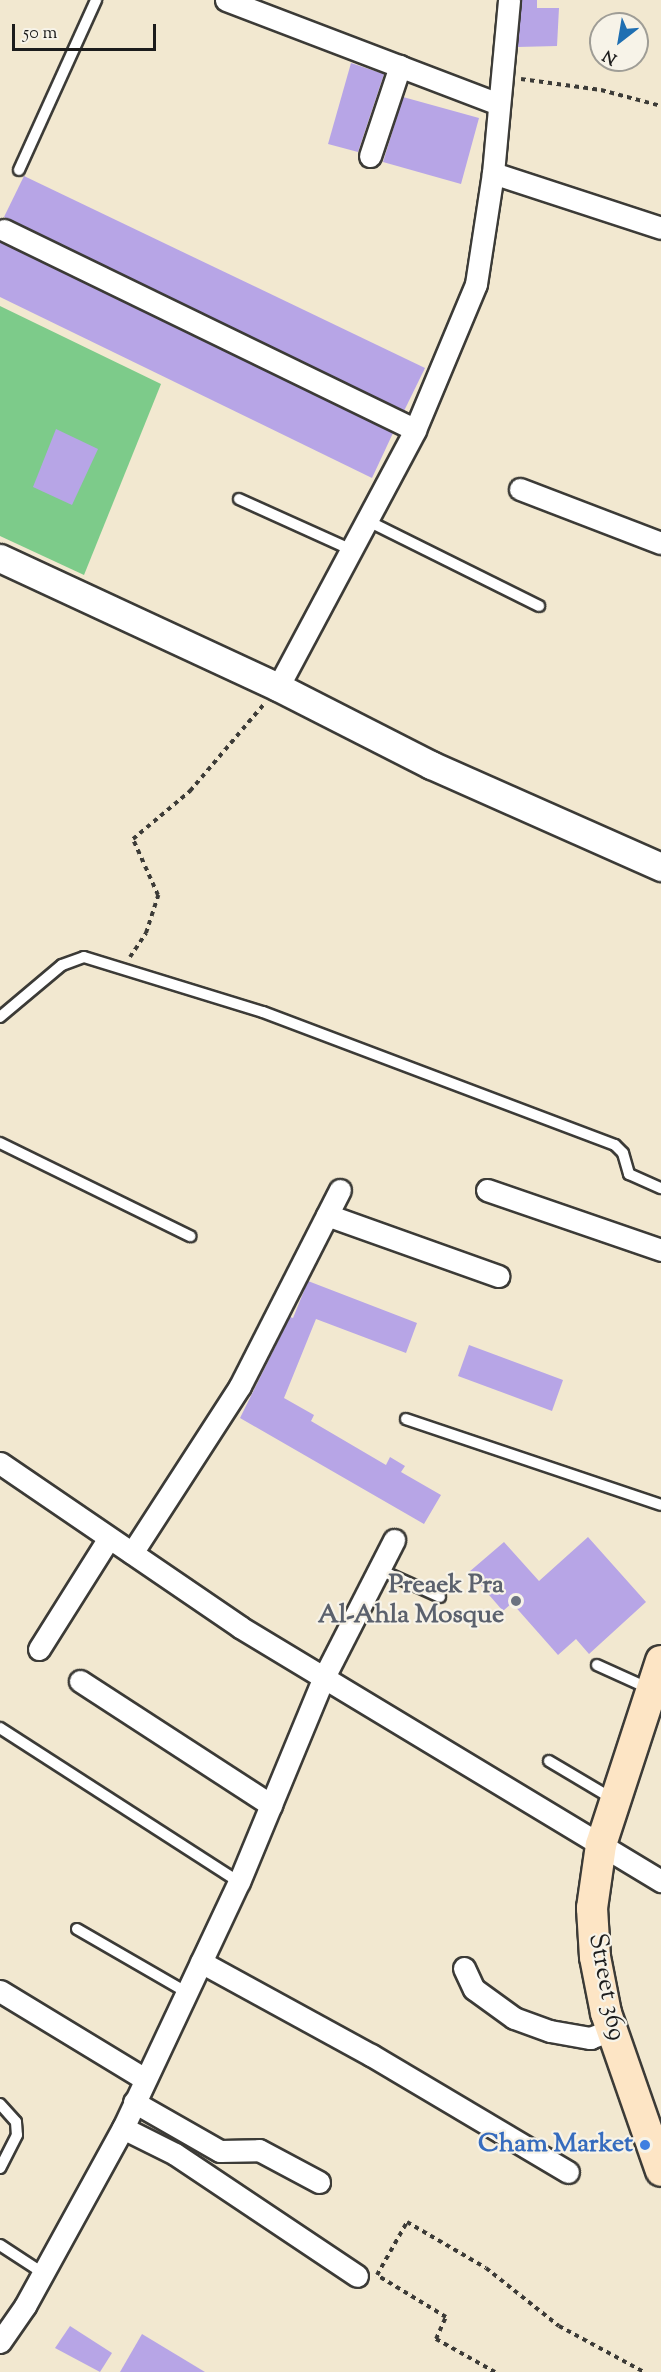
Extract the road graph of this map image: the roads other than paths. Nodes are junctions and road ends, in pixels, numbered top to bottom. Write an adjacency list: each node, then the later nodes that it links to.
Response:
1 (96, 0): 7 (lane)
2 (226, 0): 4 (street)
3 (509, 0): 5 (street)
4 (400, 66): 5 (street); 6 (street)
5 (498, 104): 8 (street)
6 (370, 156)
7 (19, 170)
8 (493, 174): 9 (street); 11 (street)
9 (661, 228)
10 (4, 230): 11 (street)
11 (415, 430): 14 (street)
12 (520, 489): 15 (street)
13 (239, 499): 16 (lane)
14 (368, 520): 16 (street); 18 (lane)
15 (661, 543)
16 (352, 550): 19 (street)
17 (0, 558): 19 (street)
18 (538, 606)
19 (278, 687): 20 (street)
20 (661, 867)
21 (0, 1017): 23 (lane)
22 (0, 1143): 27 (lane)
23 (661, 1188)
24 (340, 1190): 26 (street)
25 (487, 1190): 28 (street)
26 (327, 1215): 29 (street); 35 (street)
27 (190, 1236)
28 (661, 1250)
29 (498, 1276)
30 (406, 1419): 32 (lane)
31 (0, 1462): 33 (street)
32 (661, 1505)
33 (109, 1538): 35 (street); 38 (street)
34 (394, 1540): 36 (street)
35 (132, 1554): 41 (street)
36 (378, 1569): 37 (lane); 41 (street)
37 (440, 1597)
38 (39, 1649)
39 (661, 1661): 43 (main road, Street 369)
40 (597, 1665): 43 (lane)
41 (324, 1677): 47 (street); 48 (street)
42 (80, 1681): 47 (street)
43 (653, 1701): 46 (main road, Street 369)
44 (0, 1728): 50 (lane)
45 (549, 1761): 46 (lane)
46 (616, 1800): 48 (main road, Street 369)
47 (271, 1804): 50 (street)
48 (602, 1845): 49 (street); 56 (main road, Street 369)
49 (661, 1881)
50 (239, 1882): 52 (street)
51 (77, 1929): 55 (lane)
52 (201, 1962): 55 (street); 63 (street)
53 (464, 1968): 56 (street)
54 (0, 1991): 57 (street)
55 (189, 1993): 57 (street)
56 (610, 2030): 62 (main road, Street 369)
57 (145, 2079): 58 (street)
58 (135, 2102): 60 (street); 64 (street)
59 (0, 2104): 61 (lane)
60 (123, 2128): 66 (street); 67 (street)
61 (0, 2168)
62 (661, 2170)
63 (568, 2172)
64 (319, 2182)
65 (0, 2245): 66 (lane)
66 (43, 2273): 68 (street)
67 (357, 2276)
68 (0, 2342)

